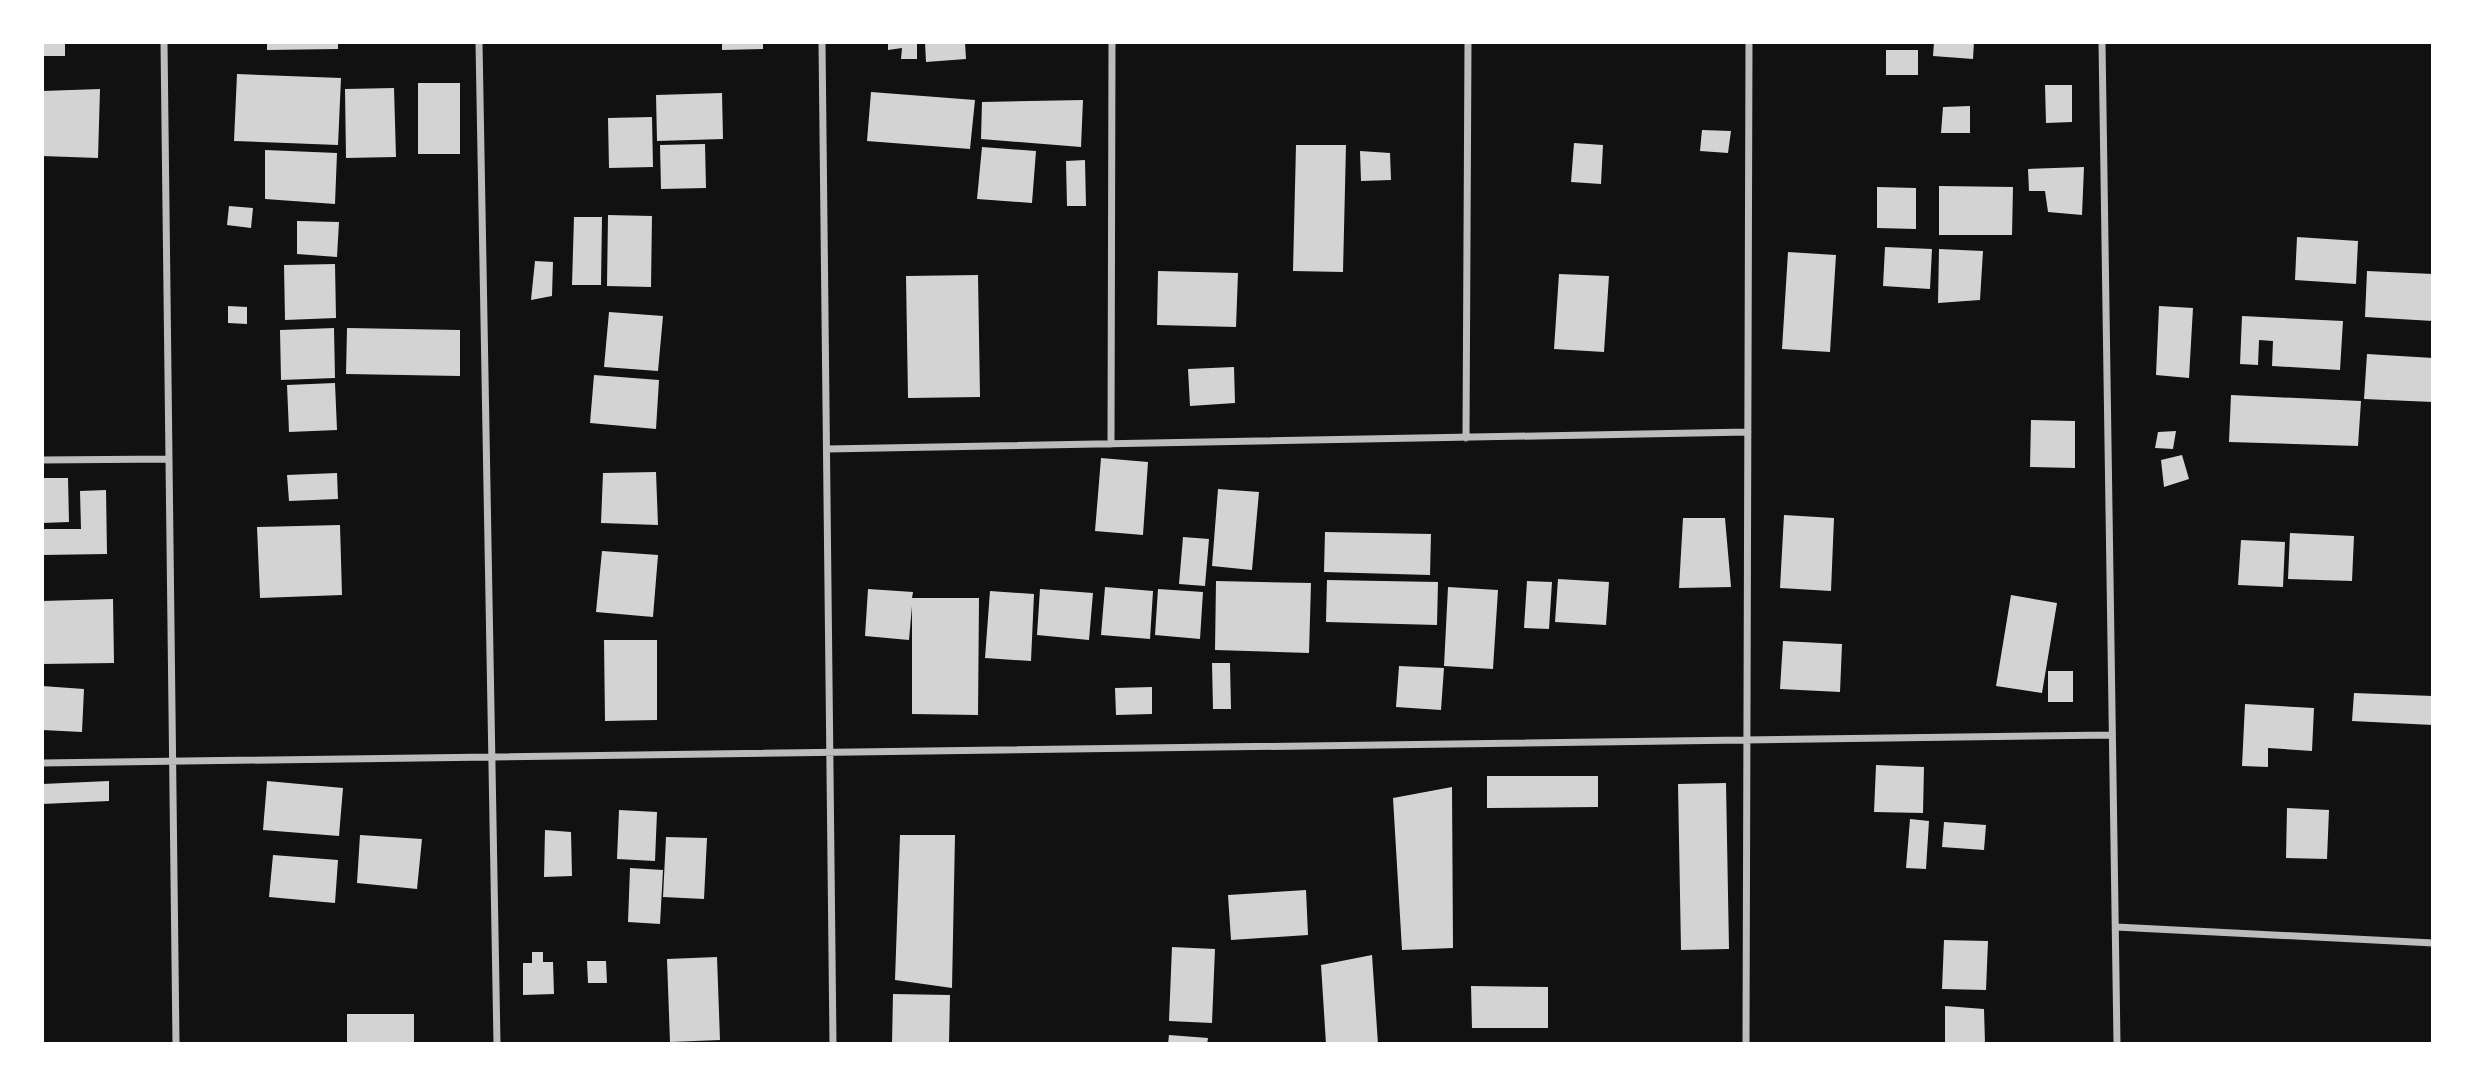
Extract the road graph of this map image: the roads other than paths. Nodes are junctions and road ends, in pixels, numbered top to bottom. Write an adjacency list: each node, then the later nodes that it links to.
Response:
1 (164, 42): 12 (street)
2 (479, 42): 17 (street)
3 (822, 42): 11 (street)
4 (1112, 42): 10 (street)
5 (1468, 42): 9 (street)
6 (1749, 42): 8 (street)
7 (2102, 42): 14 (street)
8 (1748, 432): 9 (street); 15 (street)
9 (1466, 438): 10 (street)
10 (1111, 444): 11 (street)
11 (827, 449): 16 (street)
12 (169, 458): 13 (street); 18 (street)
13 (42, 460)
14 (2112, 735): 15 (street); 20 (street)
15 (1747, 740): 16 (street); 25 (street)
16 (830, 752): 17 (street); 24 (street)
17 (492, 757): 18 (street); 23 (street)
18 (173, 761): 19 (street); 22 (street)
19 (42, 763)
20 (2116, 927): 21 (street); 26 (street)
21 (2433, 943)
22 (176, 1044)
23 (497, 1044)
24 (834, 1044)
25 (1746, 1044)
26 (2117, 1044)

